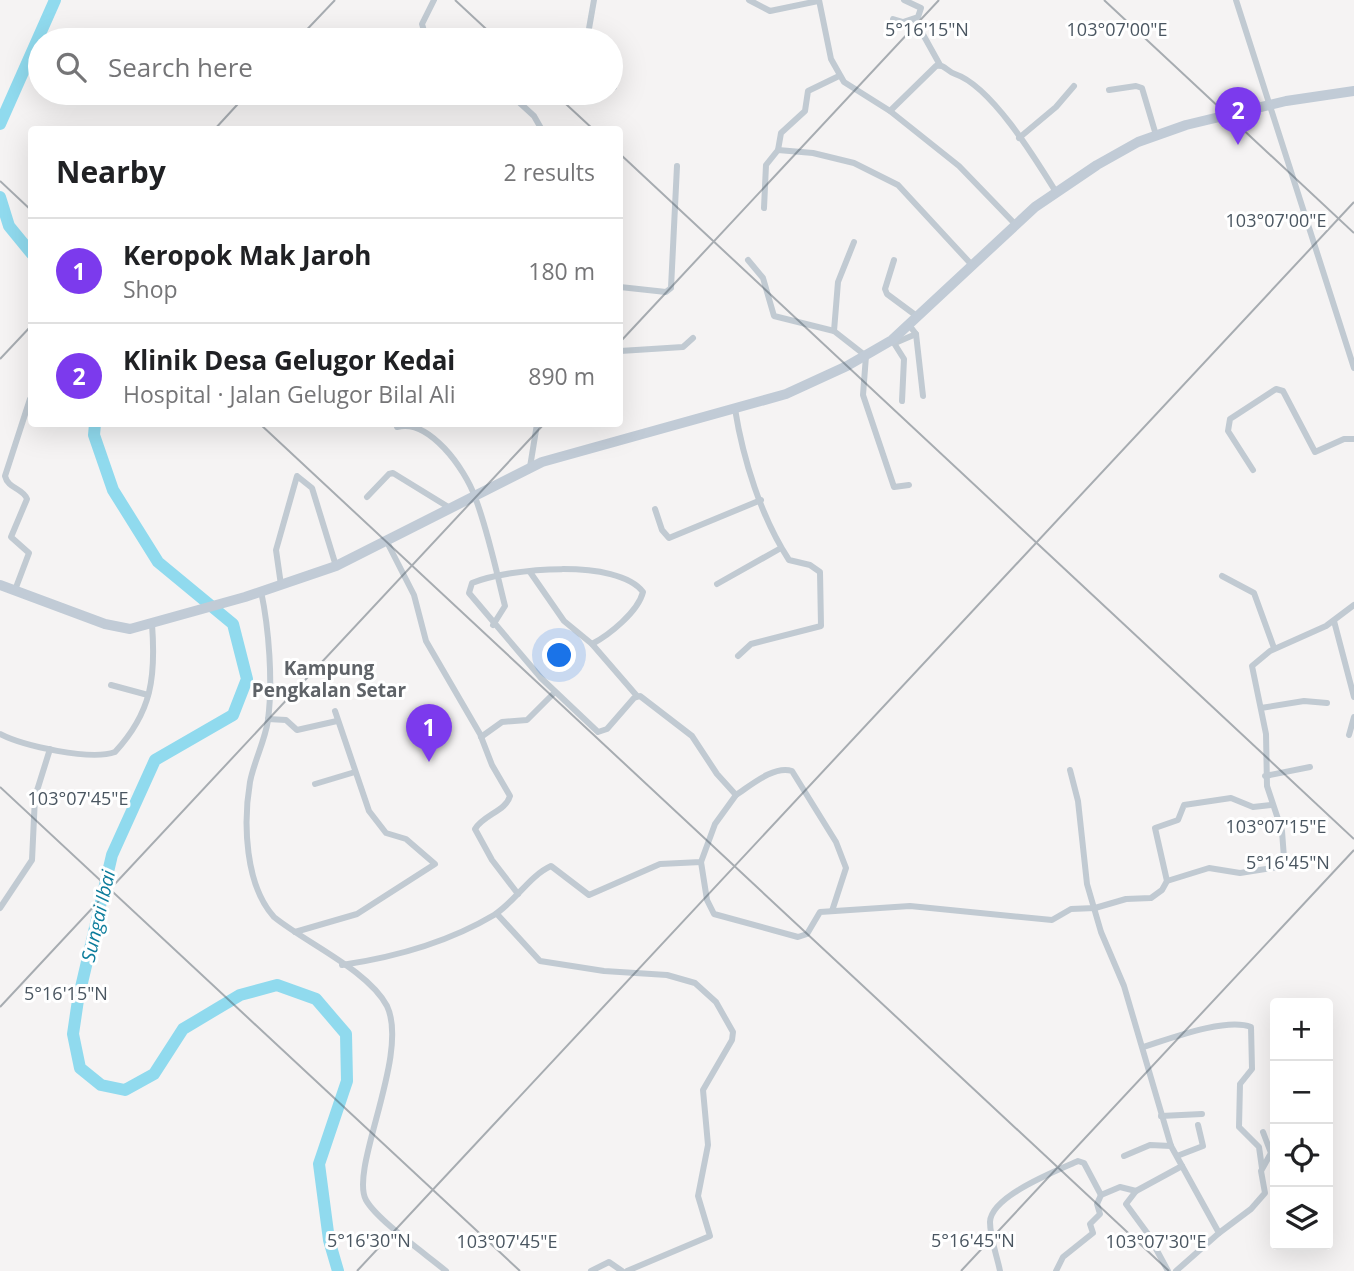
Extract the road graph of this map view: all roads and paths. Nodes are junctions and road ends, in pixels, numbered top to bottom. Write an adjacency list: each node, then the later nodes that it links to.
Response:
1 (434, 0): 11 (street)
2 (594, 0): 12 (street)
3 (749, 0): 7 (street)
4 (904, 0): 8 (street)
5 (928, 0): 8 (street)
6 (1236, 0): 19 (street)
7 (819, 1): 14 (street)
8 (921, 8): 10 (street)
9 (893, 19): 10 (street)
10 (915, 20): 13 (street)
11 (423, 28)
12 (588, 28)
13 (940, 65): 20 (street); 23 (street)
14 (839, 76): 20 (street); 24 (street)
15 (1074, 86): 23 (street)
16 (1109, 90): 22 (street)
17 (1354, 91): 19 (main road)
18 (524, 105): 21 (street)
19 (1271, 105): 22 (main road); 41 (street)
20 (890, 111): 28 (street)
21 (540, 126)
22 (1156, 135): 26 (main road)
23 (1019, 138): 26 (street)
24 (778, 150): 27 (street); 32 (street)
25 (677, 166): 33 (street)
26 (1056, 192): 28 (main road)
27 (764, 208)
28 (1015, 224): 32 (main road)
29 (854, 242): 36 (street)
30 (748, 260): 36 (street)
31 (894, 260): 34 (street)
32 (971, 264): 34 (main road)
33 (623, 288)
34 (918, 317): 35 (main road)
35 (912, 329): 38 (main road); 42 (street)
36 (834, 331): 40 (street)
37 (693, 338): 39 (street)
38 (894, 342): 40 (main road); 43 (street)
39 (623, 351)
40 (866, 356): 45 (main road); 51 (street)
41 (1354, 368)
42 (923, 396)
43 (902, 401)
44 (28, 405): 66 (street)
45 (736, 409): 49 (main road); 54 (street)
46 (416, 427): 52 (street)
47 (537, 427): 49 (street)
48 (1354, 439): 50 (street)
49 (530, 467): 52 (main road)
50 (1253, 470)
51 (909, 485)
52 (475, 495): 55 (main road); 61 (street)
53 (368, 497): 55 (street)
54 (761, 500): 56 (street); 58 (street)
55 (450, 508): 57 (main road)
56 (655, 509)
57 (387, 542): 59 (main road); 88 (street)
58 (781, 548): 63 (street); 74 (street)
59 (335, 566): 65 (main road); 65 (street)
60 (530, 572): 61 (street); 72 (street); 72 (street)
61 (497, 574): 71 (street); 71 (street)
62 (1222, 576): 73 (street)
63 (717, 584)
64 (0, 585): 66 (main road)
65 (281, 585): 67 (main road)
66 (15, 590): 70 (main road)
67 (261, 591): 70 (main road); 84 (street)
68 (1354, 606): 69 (street)
69 (1334, 621): 73 (street); 79 (street)
70 (152, 624): 77 (street)
71 (493, 625): 76 (street)
72 (592, 644): 78 (street)
73 (1275, 648): 81 (street)
74 (738, 656)
75 (111, 685): 77 (street)
76 (555, 692): 78 (street); 88 (street)
77 (148, 695): 89 (street)
78 (637, 696): 95 (street)
79 (1354, 698)
80 (1327, 703): 81 (street)
81 (1261, 708): 93 (street)
82 (335, 711): 85 (street)
83 (1354, 717): 87 (street)
84 (268, 719): 85 (street); 104 (street)
85 (337, 720): 92 (street)
86 (0, 734): 89 (street)
87 (1349, 734)
88 (481, 737): 99 (street)
89 (50, 749): 100 (street)
90 (1310, 767): 93 (street)
91 (1070, 770): 101 (street)
92 (355, 772): 94 (street); 104 (street)
93 (1265, 776): 96 (street)
94 (315, 784)
95 (736, 795): 97 (street); 102 (street)
96 (1271, 805): 98 (street); 98 (street)
97 (701, 862): 99 (street); 102 (street)
98 (1167, 881): 101 (street)
99 (518, 894): 103 (street)
100 (0, 908)
101 (1095, 908): 102 (street); 106 (street)
102 (832, 911)
103 (497, 914): 105 (street); 121 (street)
104 (295, 932): 105 (street)
105 (342, 965): 119 (street)
106 (1143, 1047): 108 (street); 115 (street)
107 (1202, 1114): 108 (street)
108 (1161, 1116): 111 (street)
109 (1198, 1125): 113 (street)
110 (1263, 1132): 115 (street)
111 (1171, 1146): 112 (street); 113 (street)
112 (1124, 1156)
113 (1177, 1156): 114 (street)
114 (1182, 1166): 116 (street); 118 (street)
115 (1262, 1168): 118 (street)
116 (1136, 1191): 117 (street); 124 (street)
117 (1101, 1195): 122 (street); 123 (street)
118 (1219, 1233): 125 (street)
119 (446, 1271)
120 (591, 1271): 121 (street)
121 (625, 1271)
122 (1000, 1271)
123 (1056, 1271)
124 (1168, 1271)
125 (1176, 1271)

